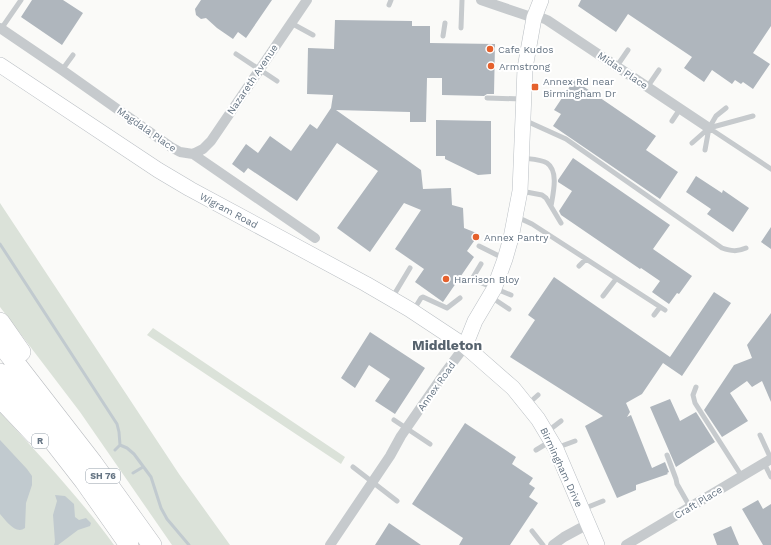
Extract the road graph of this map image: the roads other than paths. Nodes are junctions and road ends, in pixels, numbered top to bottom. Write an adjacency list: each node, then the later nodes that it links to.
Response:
1 (21, 0): 9 (lane)
2 (307, 0): 7 (street, Nazareth Avenue)
3 (462, 0): 10 (lane)
4 (481, 0): 6 (street)
5 (541, 0): 6 (main road, Annex Road)
6 (535, 17): 17 (street, Midas Place); 24 (main road, Annex Road)
7 (291, 23): 11 (lane); 18 (street, Nazareth Avenue)
8 (445, 23): 12 (lane)
9 (0, 28): 19 (street, Magdala Place)
10 (461, 28)
11 (313, 35)
12 (444, 36)
13 (628, 50): 17 (lane)
14 (236, 54): 18 (lane)
15 (73, 55): 19 (lane)
16 (0, 65): 52 (main road, Wigram Road)
17 (617, 66): 22 (street, Midas Place)
18 (259, 69): 21 (lane); 33 (street, Nazareth Avenue)
19 (62, 70): 33 (street, Magdala Place)
20 (659, 70): 22 (lane)
21 (277, 81)
22 (648, 86): 26 (street, Midas Place)
23 (487, 98): 24 (lane)
24 (523, 99): 28 (main road, Annex Road)
25 (726, 108): 30 (lane)
26 (680, 109): 29 (lane); 30 (street, Midas Place)
27 (753, 116): 30 (lane)
28 (522, 119): 34 (main road, Annex Road); 42 (lane)
29 (672, 121)
30 (709, 128): 31 (lane); 32 (lane); 35 (lane)
31 (692, 143)
32 (705, 150)
33 (193, 154): 40 (street, Magdala Place)
34 (521, 158): 36 (main road, Annex Road); 37 (lane)
35 (771, 169)
36 (520, 190): 37 (lane); 38 (main road, Annex Road)
37 (551, 206): 39 (lane)
38 (516, 216): 43 (main road, Annex Road); 44 (lane)
39 (561, 223)
40 (315, 238)
41 (479, 246): 43 (lane)
42 (746, 248)
43 (505, 259): 49 (main road, Annex Road)
44 (586, 259): 46 (lane); 48 (lane)
45 (480, 264): 49 (lane)
46 (579, 266)
47 (410, 268): 52 (lane)
48 (616, 279): 51 (lane); 54 (lane)
49 (492, 292): 50 (lane); 55 (lane); 61 (main road, Annex Road)
50 (511, 295)
51 (603, 296)
52 (392, 298): 57 (main road, Wigram Road)
53 (460, 298): 57 (lane)
54 (660, 307): 56 (lane); 58 (lane)
55 (509, 309)
56 (666, 310)
57 (413, 312): 61 (main road, Wigram Road)
58 (654, 316)
59 (0, 322): 65 (highway)
60 (0, 343): 65 (highway, SH 76)
61 (465, 346): 68 (street, Annex Road); 70 (main road, Birmingham Drive)
62 (0, 373): 79 (highway, SH 76)
63 (696, 387): 77 (lane)
64 (0, 398): 79 (highway, R)
65 (52, 409): 88 (highway, SH 76)
66 (394, 420): 68 (lane)
67 (561, 421): 70 (lane)
68 (407, 428): 72 (lane); 80 (street, Annex Road)
69 (760, 435): 75 (lane)
70 (551, 441): 71 (lane); 73 (lane); 84 (main road, Birmingham Drive)
71 (575, 441)
72 (430, 444)
73 (536, 450)
74 (668, 455): 83 (lane)
75 (769, 460): 77 (street, Craft Place); 78 (lane)
76 (353, 467): 80 (lane)
77 (741, 476): 83 (street, Craft Place)
78 (771, 477)
79 (84, 481): 87 (highway, SH 76)
80 (372, 482): 81 (lane); 89 (street, Annex Road)
81 (397, 500)
82 (603, 500): 84 (lane)
83 (690, 507): 93 (street, Craft Place)
84 (582, 509): 85 (main road, Birmingham Drive)
85 (588, 524): 91 (street); 92 (main road, Birmingham Drive)
86 (532, 531): 90 (lane)
87 (129, 545)
88 (152, 545)
89 (330, 545)
90 (543, 545)
91 (553, 545)
92 (597, 545)
93 (626, 545)

